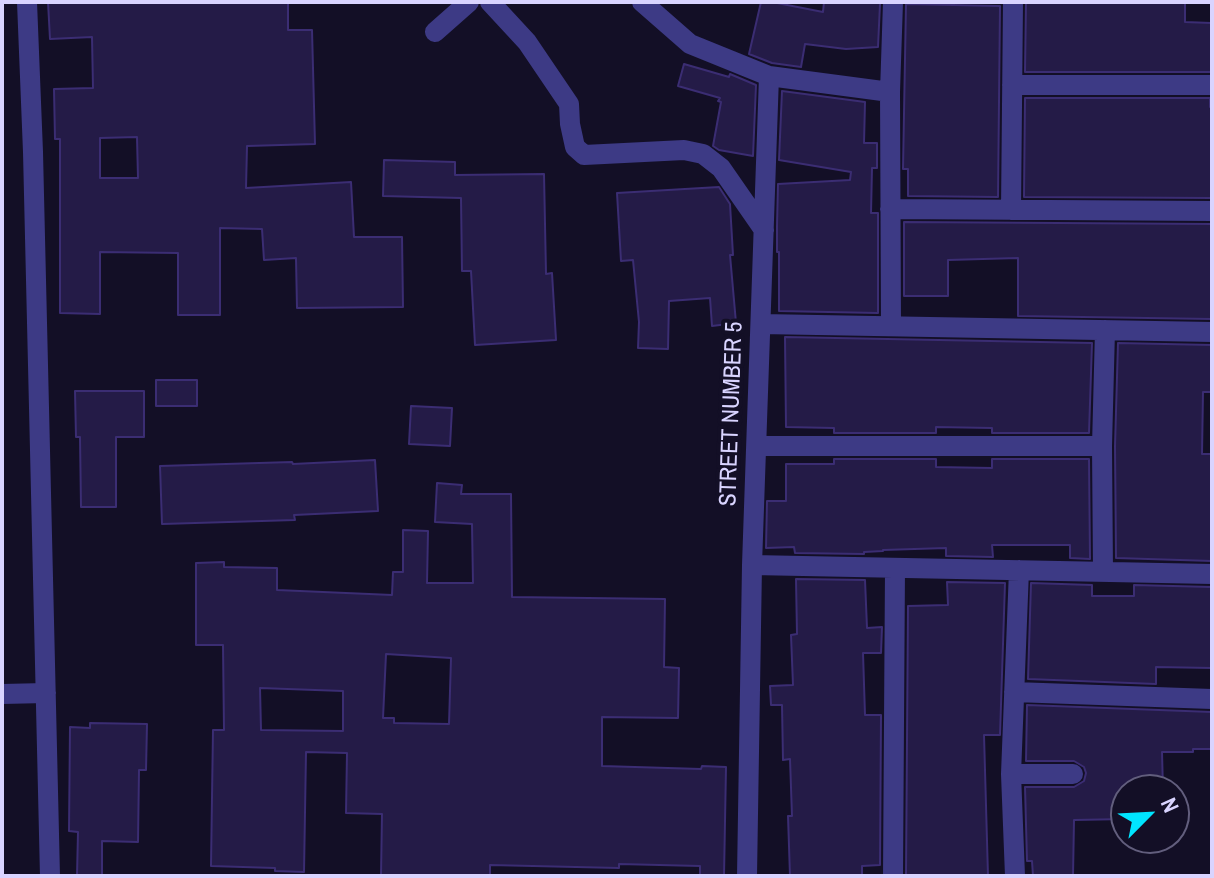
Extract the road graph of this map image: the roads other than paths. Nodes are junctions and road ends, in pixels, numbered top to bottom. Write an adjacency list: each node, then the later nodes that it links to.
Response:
1 (27, 2): 28 (street)
2 (469, 2): 7 (street)
3 (490, 2): 15 (street)
4 (642, 2): 8 (street)
5 (893, 2): 11 (street)
6 (1013, 2): 9 (street)
7 (435, 32)
8 (769, 76): 11 (street); 15 (street, STREET NUMBER 5)
9 (1012, 85): 10 (street); 13 (street)
10 (1212, 85)
11 (890, 92): 12 (street)
12 (890, 209): 13 (street); 17 (street)
13 (1011, 210): 14 (street)
14 (1212, 211)
15 (764, 230): 16 (street, STREET NUMBER 5)
16 (761, 324): 17 (street); 20 (street, STREET NUMBER 5)
17 (891, 326): 18 (street)
18 (1105, 330): 19 (street); 21 (street)
19 (1212, 332)
20 (757, 446): 21 (street); 22 (street, STREET NUMBER 5)
21 (1102, 446): 25 (street)
22 (752, 565): 23 (street); 34 (street, STREET NUMBER 5)
23 (895, 568): 24 (street); 35 (street)
24 (1019, 570): 25 (street); 27 (street)
25 (1103, 572): 26 (street)
26 (1212, 574)
27 (1014, 692): 30 (street); 31 (street)
28 (46, 693): 29 (street); 33 (street)
29 (2, 694)
30 (1212, 699)
31 (1011, 774): 32 (street); 36 (street)
32 (1073, 774)
33 (50, 876)
34 (747, 876)
35 (893, 876)
36 (1015, 876)

